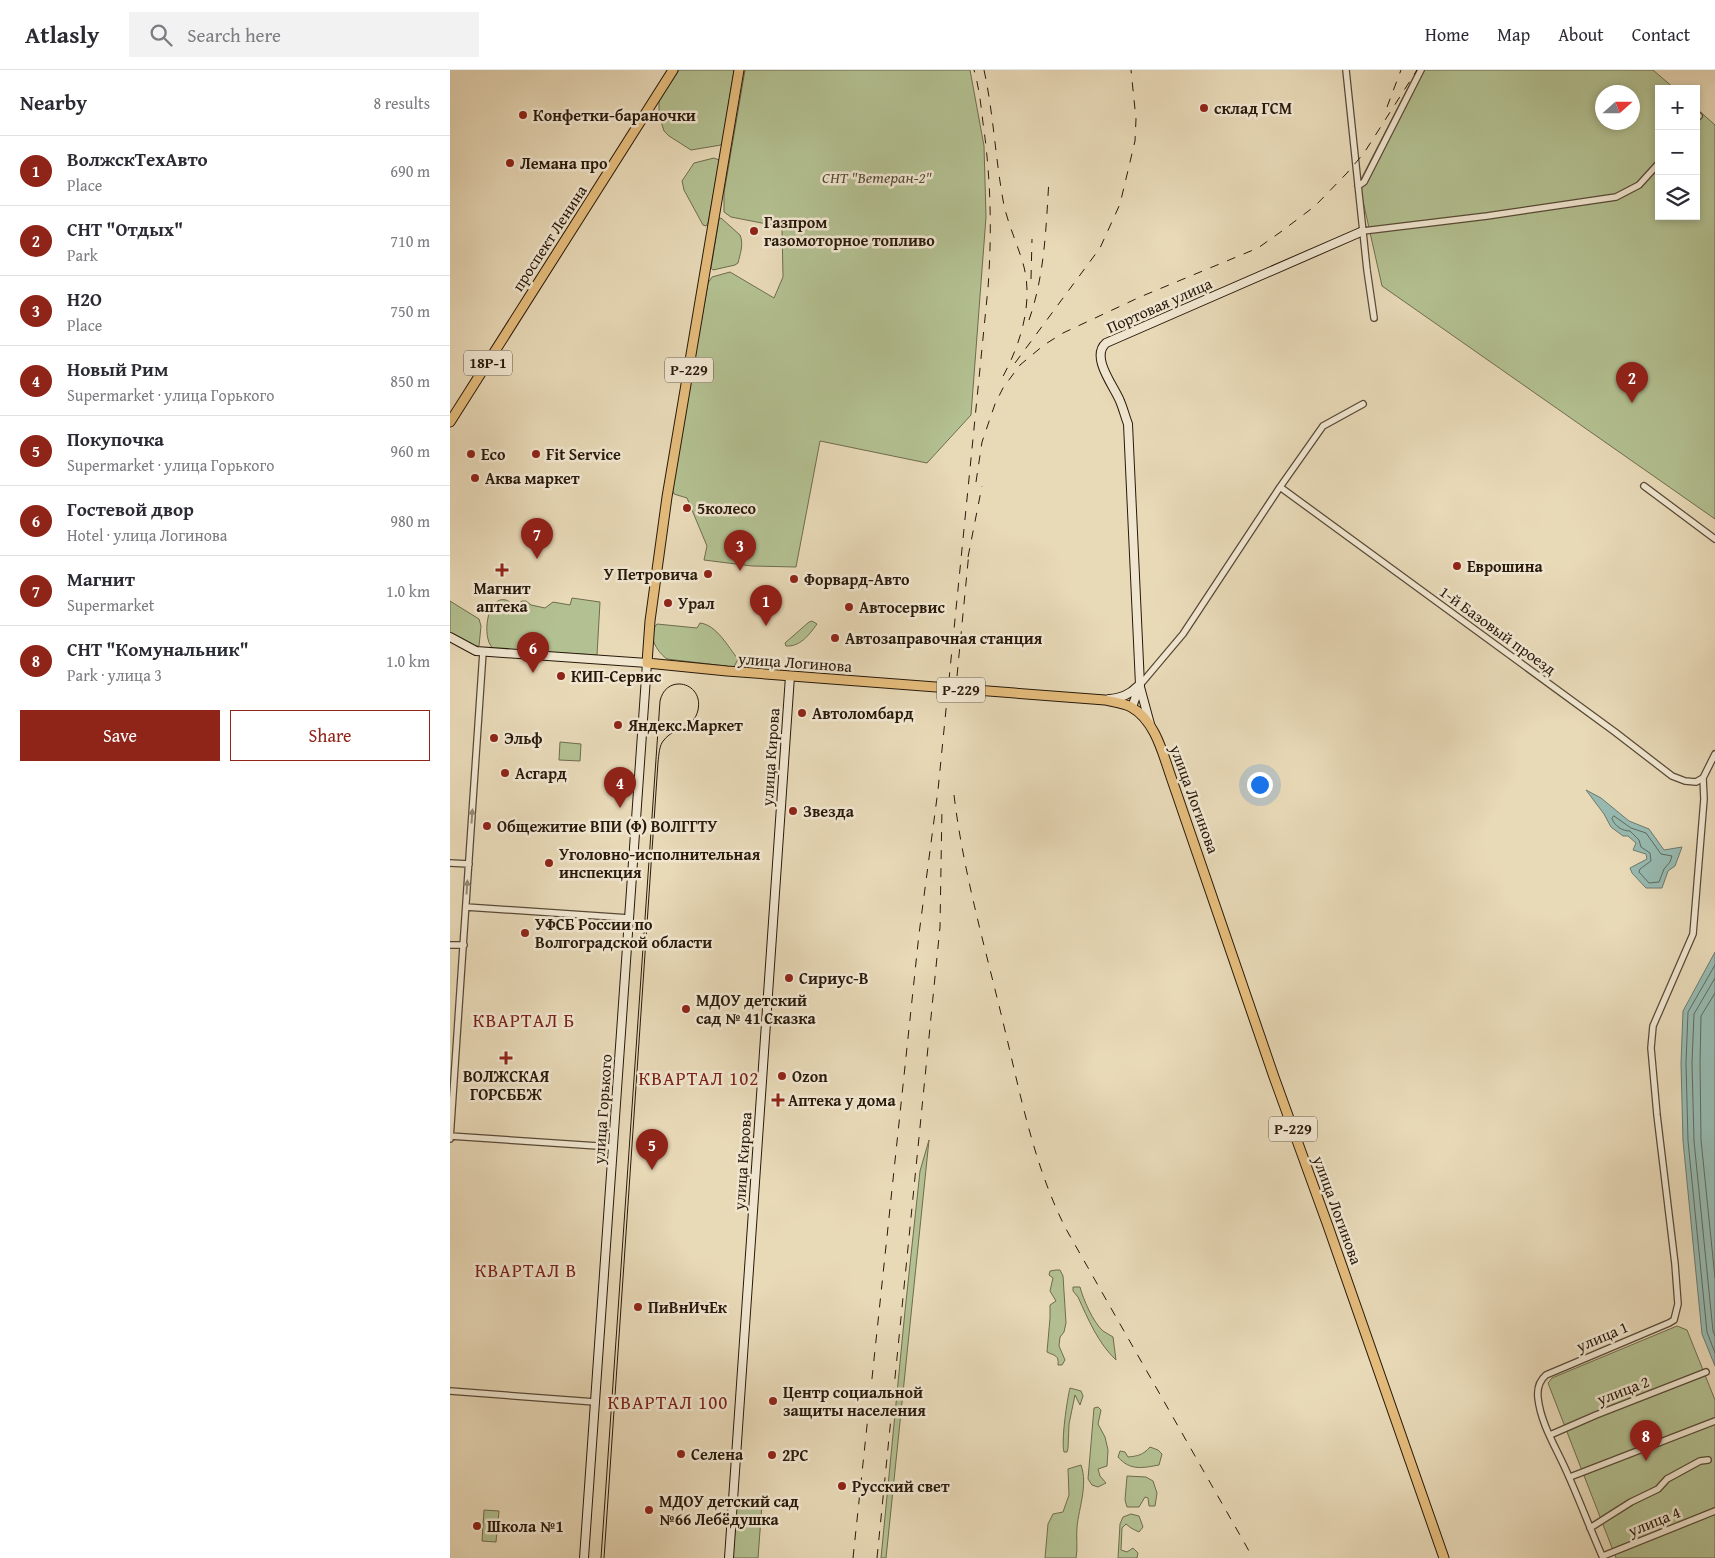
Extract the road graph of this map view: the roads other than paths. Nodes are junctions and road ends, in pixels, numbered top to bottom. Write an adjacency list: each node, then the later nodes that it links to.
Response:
1 (673, 70): 10 (main road, проспект Ленина / 18Р-1)
2 (739, 70): 16 (main road, Р-229)
3 (1346, 70): 6 (street)
4 (1421, 70): 6 (street)
5 (1655, 167): 7 (street)
6 (1358, 186): 7 (street)
7 (1363, 231): 8 (street); 18 (street, Портовая улица)
8 (1374, 318)
9 (1363, 404): 12 (street)
10 (450, 422)
11 (1644, 486): 13 (street)
12 (1280, 487): 18 (street); 23 (street, 1-й Базовый проезд)
13 (1715, 539)
14 (450, 637): 15 (street, улица Логинова)
15 (483, 652): 16 (street, улица Логинова); 25 (street, one-way to 15)
16 (647, 663): 17 (main road, улица Логинова / Р-229); 27 (street, улица Горького)
17 (790, 676): 19 (main road, улица Логинова / Р-229); 43 (street, улица Кирова)
18 (1140, 685): 19 (street); 20 (street, Портовая улица); 21 (street)
19 (1105, 700): 20 (main road, улица Логинова / Р-229)
20 (1132, 707): 21 (main road, улица Логинова / Р-229)
21 (1151, 728): 44 (main road, улица Логинова / Р-229)
22 (1715, 754): 23 (street)
23 (1704, 778): 36 (street, улица 1)
24 (450, 863): 25 (street)
25 (469, 864): 26 (street, one-way to 25)
26 (466, 907): 27 (street); 29 (street)
27 (629, 918): 31 (street, улица Горького)
28 (450, 944): 29 (street)
29 (464, 945): 30 (street)
30 (450, 1137): 31 (street)
31 (613, 1147): 34 (street, улица Горького)
32 (1706, 1372): 36 (street, улица 2)
33 (450, 1391): 34 (street)
34 (595, 1402): 42 (street, улица Горького)
35 (1715, 1421): 38 (street)
36 (1550, 1435): 38 (street)
37 (1708, 1460): 40 (street)
38 (1570, 1477): 40 (street)
39 (1715, 1511): 41 (street, улица 4)
40 (1590, 1528): 41 (street)
41 (1603, 1557)
42 (584, 1558)
43 (729, 1558)
44 (1444, 1558)

